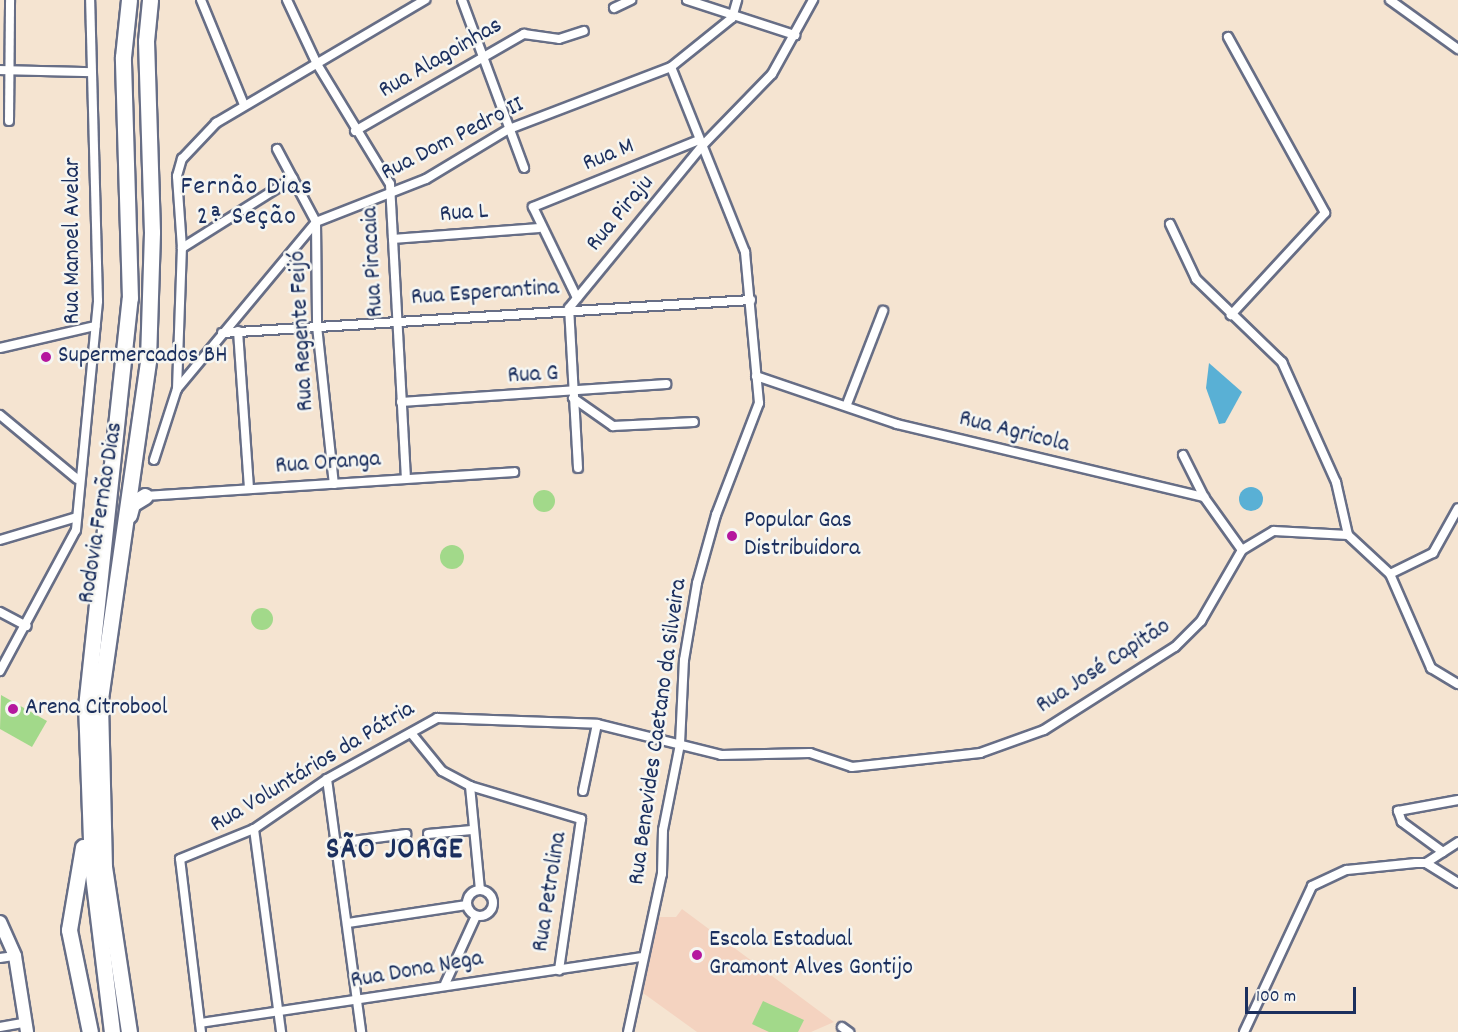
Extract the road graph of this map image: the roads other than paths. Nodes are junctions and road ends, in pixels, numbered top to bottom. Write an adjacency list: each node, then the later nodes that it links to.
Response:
1 (10, 0): 26 (street)
2 (90, 0): 27 (street, Rua Manoel Avelar)
3 (129, 0): 86 (highway, Rodovia Fernão Dias)
4 (150, 0): 20 (highway, Rodovia Fernão Dias)
5 (159, 0): 20 (highway)
6 (201, 0): 28 (street)
7 (287, 0): 23 (street, Rua Piracaia)
8 (425, 0): 23 (street)
9 (462, 0): 22 (street)
10 (631, 0): 15 (street)
11 (687, 0): 16 (street)
12 (737, 0): 16 (street)
13 (813, 0): 18 (street, Rua Piraju)
14 (1390, 0): 21 (street)
15 (614, 8)
16 (732, 18): 18 (street); 24 (street, Rua Dom Pedro II)
17 (584, 30): 22 (street, Rua Alagoinhas)
18 (795, 35): 32 (street, Rua Piraju)
19 (1228, 38): 46 (street)
20 (146, 41): 73 (highway, Rodovia Fernão Dias)
21 (1458, 49)
22 (480, 57): 30 (street); 31 (street, Rua Alagoinhas)
23 (317, 64): 28 (street); 31 (street, Rua Piracaia)
24 (671, 67): 30 (street, Rua Dom Pedro II); 32 (street, Rua Benevides Caetano da Silveira)
25 (0, 70): 26 (street)
26 (12, 70): 27 (street); 29 (street)
27 (90, 72): 48 (street, Rua Manoel Avelar)
28 (244, 105): 41 (street)
29 (9, 121)
30 (509, 129): 34 (street); 36 (street, Rua Dom Pedro II)
31 (355, 131): 36 (street, Rua Piracaia)
32 (701, 143): 39 (street, Rua M); 42 (street, Rua Piraju); 43 (street, Rua Benevides Caetano da Silveira)
33 (277, 149): 35 (street, Rua Regente Feijó)
34 (524, 168)
35 (294, 178): 37 (street, Rua Regente Feijó); 41 (street)
36 (390, 196): 37 (street, Rua Dom Pedro II); 40 (street, Rua Piracaia)
37 (316, 222): 49 (street, Rua Regente Feijó); 51 (street)
38 (1170, 224): 46 (street)
39 (539, 228): 40 (street, Rua L); 42 (street)
40 (393, 239): 47 (street, Rua Piracaia)
41 (182, 248): 55 (street)
42 (577, 298): 44 (street, Rua Piraju)
43 (751, 300): 44 (street, Rua Esperantina); 53 (street, Rua Benevides Caetano da Silveira)
44 (569, 308): 47 (street, Rua Esperantina); 56 (street)
45 (883, 311): 58 (street)
46 (1232, 315): 74 (street)
47 (396, 319): 49 (street, Rua Esperantina); 57 (street, Rua Piracaia)
48 (95, 326): 52 (street); 65 (street, Rua Manoel Avelar)
49 (317, 326): 50 (street, Rua Esperantina); 67 (street, Rua Regente Feijó)
50 (238, 331): 51 (street, Rua Esperantina); 68 (street)
51 (222, 333): 55 (street)
52 (0, 348)
53 (756, 376): 58 (street, Rua Agricola); 85 (street, Rua Benevides Caetano da Silveira)
54 (666, 384): 56 (street, Rua G)
55 (177, 390): 62 (street)
56 (573, 396): 57 (street, Rua G); 60 (street); 63 (street)
57 (401, 402): 66 (street, Rua Piracaia)
58 (848, 404): 70 (street, Rua Agricola)
59 (0, 415): 65 (street)
60 (694, 422)
61 (1183, 455): 70 (street)
62 (154, 460)
63 (578, 468)
64 (514, 472): 66 (street, Rua Oranga)
65 (77, 478): 72 (street, Rua Manoel Avelar)
66 (406, 478): 67 (street, Rua Oranga)
67 (334, 484): 68 (street, Rua Oranga)
68 (249, 489): 69 (street, Rua Oranga)
69 (145, 496): 73 (highway)
70 (1204, 497): 76 (street)
71 (1458, 507): 77 (street)
72 (77, 517): 75 (street); 79 (street, Rua Manoel Avelar)
73 (124, 532): 117 (highway, Rodovia Fernão Dias)
74 (1348, 535): 76 (street, Rua José Capitão); 77 (street)
75 (0, 540)
76 (1242, 550): 85 (street, Rua José Capitão)
77 (1390, 574): 82 (street)
78 (0, 612): 79 (street)
79 (26, 626): 80 (street, Rua Manoel Avelar)
80 (0, 671)
81 (1458, 675): 82 (street)
82 (1455, 684)
83 (597, 724): 84 (street, Rua Voluntários da Pátria); 85 (street, Rua Voluntários da Pátria); 89 (street)
84 (411, 733): 87 (street, Rua Voluntários da Pátria); 88 (street)
85 (680, 744): 106 (street, Rua Benevides Caetano da Silveira)
86 (86, 775): 115 (highway); 116 (highway, Rodovia Fernão Dias)
87 (327, 779): 91 (street, Rua Voluntários da Pátria); 96 (street)
88 (470, 786): 92 (street); 108 (street, Rua Petrolina)
89 (583, 791)
90 (1458, 800): 97 (street)
91 (254, 829): 111 (street); 114 (street, Rua Voluntários da Pátria)
92 (472, 830): 94 (street); 100 (street)
93 (406, 834): 96 (street)
94 (428, 834)
95 (1458, 842): 97 (street)
96 (337, 843): 104 (street)
97 (1443, 852): 98 (street)
98 (1426, 863): 99 (street); 121 (street)
99 (1458, 883)
100 (480, 890): 101 (street); 102 (street)
101 (468, 905): 102 (street); 104 (street)
102 (476, 916): 109 (street)
103 (0, 922): 105 (street)
104 (348, 922): 110 (street)
105 (15, 956): 107 (street); 113 (street)
106 (640, 957): 108 (street, Rua Dona Nega); 120 (street, Rua Benevides Caetano da Silveira)
107 (0, 958)
108 (559, 970): 109 (street, Rua Dona Nega)
109 (445, 984): 110 (street, Rua Dona Nega)
110 (357, 1002): 111 (street, Rua Dona Nega); 119 (street)
111 (278, 1012): 114 (street, Rua Dona Nega); 118 (street)
112 (0, 1026): 113 (street)
113 (27, 1027)
114 (201, 1028)
115 (90, 1032)
116 (112, 1032)
117 (129, 1032)
118 (281, 1032)
119 (361, 1032)
120 (628, 1032)
121 (1244, 1032)

